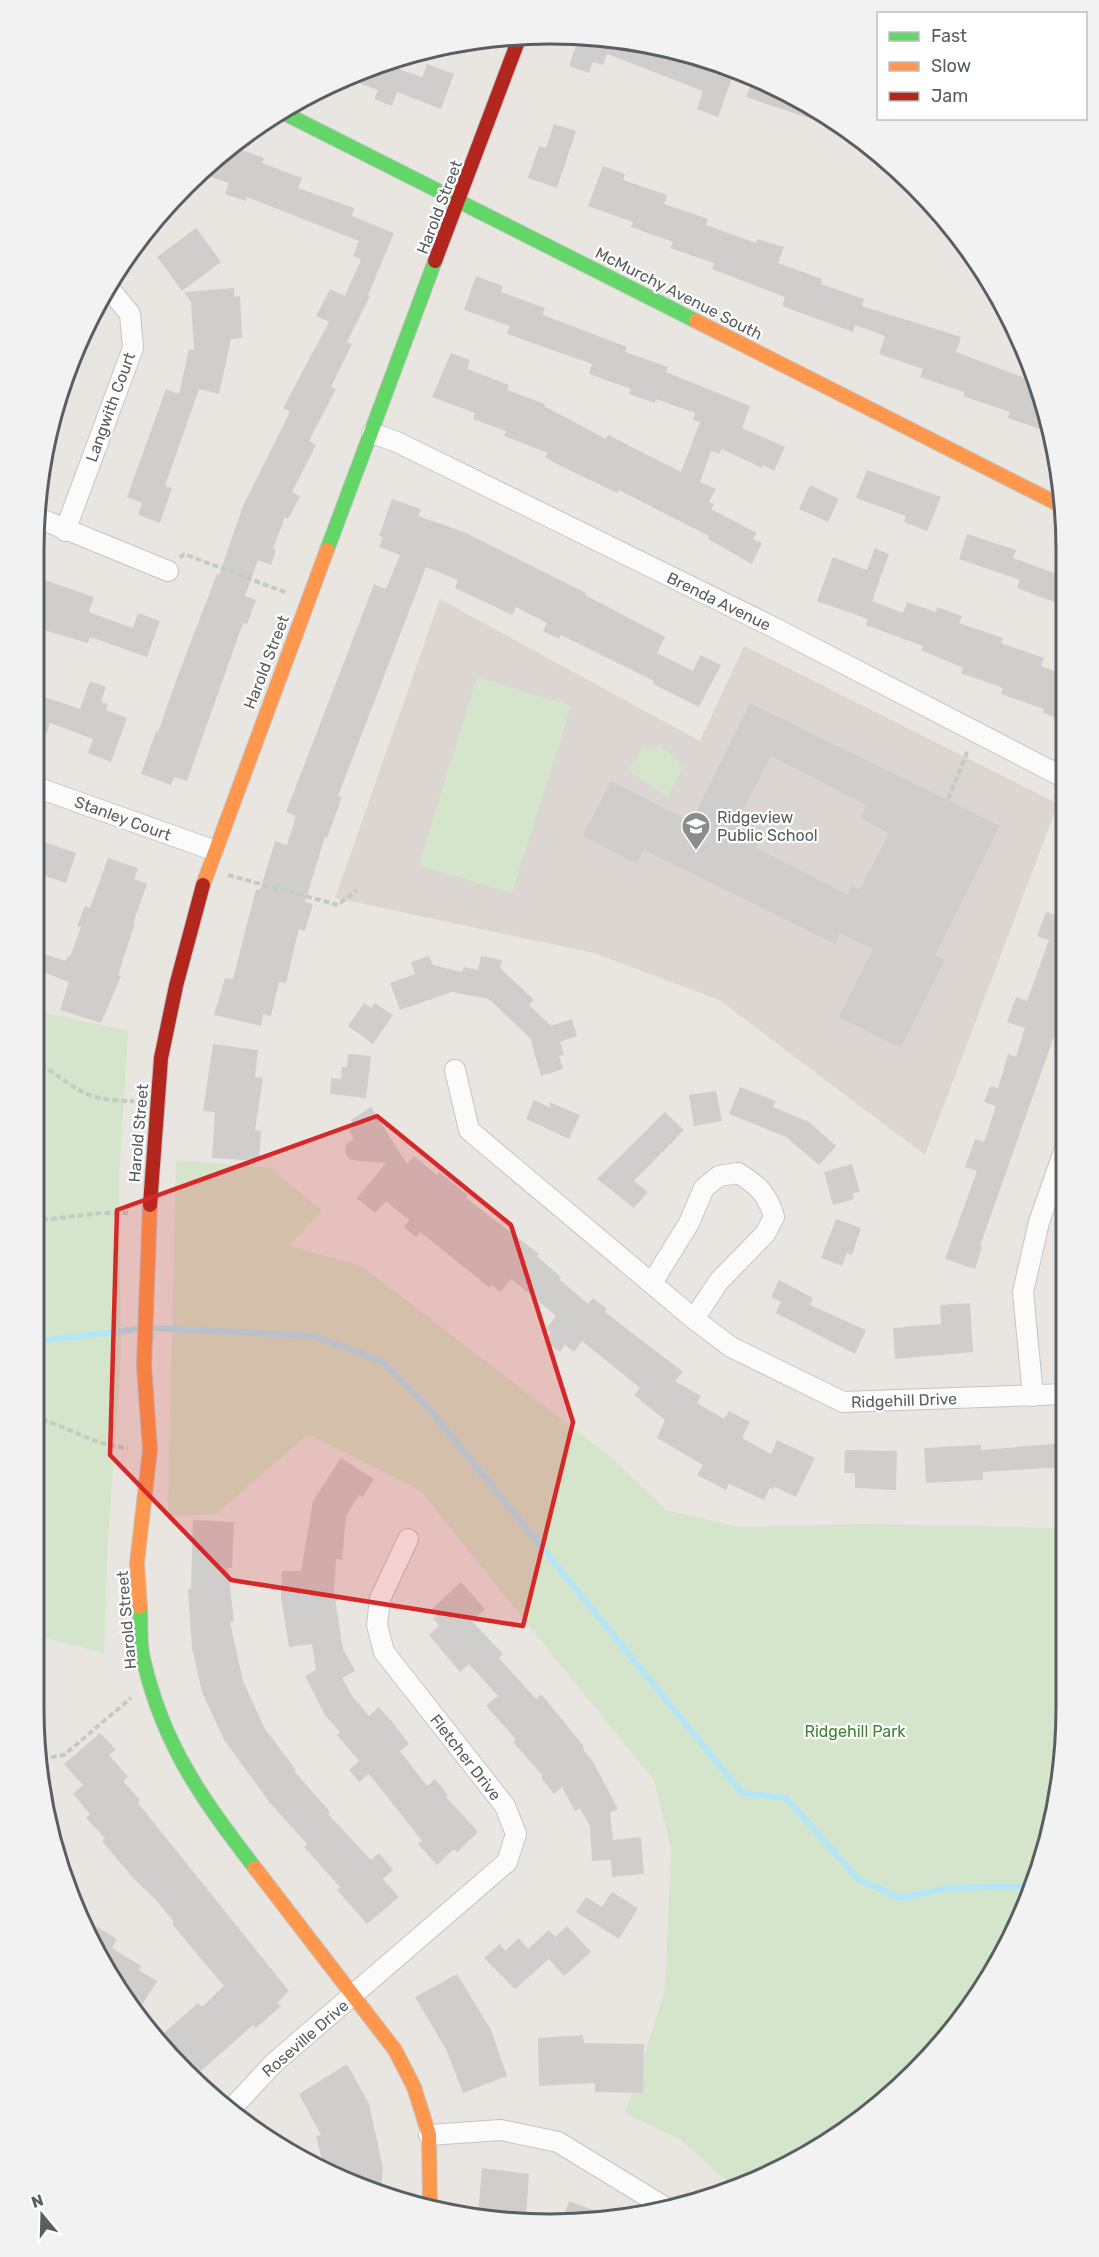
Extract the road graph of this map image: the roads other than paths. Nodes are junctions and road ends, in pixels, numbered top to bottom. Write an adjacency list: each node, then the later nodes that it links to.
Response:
1 (517, 45): 3 (street, Harold Street)
2 (289, 116): 3 (street, McMurchy Avenue South)
3 (460, 200): 5 (street, Harold Street); 6 (street, McMurchy Avenue South)
4 (113, 293): 8 (street, Langwith Court)
5 (372, 433): 10 (street, Brenda Avenue); 12 (street, Harold Street)
6 (1053, 501)
7 (45, 521): 8 (street)
8 (65, 531): 9 (street)
9 (168, 571)
10 (1056, 773)
11 (44, 790): 12 (street, Stanley Court)
12 (213, 850): 20 (street, Harold Street)
13 (455, 1070): 15 (street, Ridgehill Drive)
14 (1056, 1174): 18 (street)
15 (652, 1283): 16 (street, Ridgehill Drive); 16 (street)
16 (694, 1319): 18 (street, Ridgehill Drive)
17 (1056, 1395): 18 (street, Ridgehill Drive)
18 (1033, 1396)
19 (408, 1539): 20 (street, Fletcher Drive)
20 (354, 1995): 21 (street, Roseville Drive); 22 (street, Harold Street)
21 (235, 2104)
22 (429, 2135): 23 (street, Harold Street); 24 (street)
23 (432, 2199)
24 (656, 2202)

